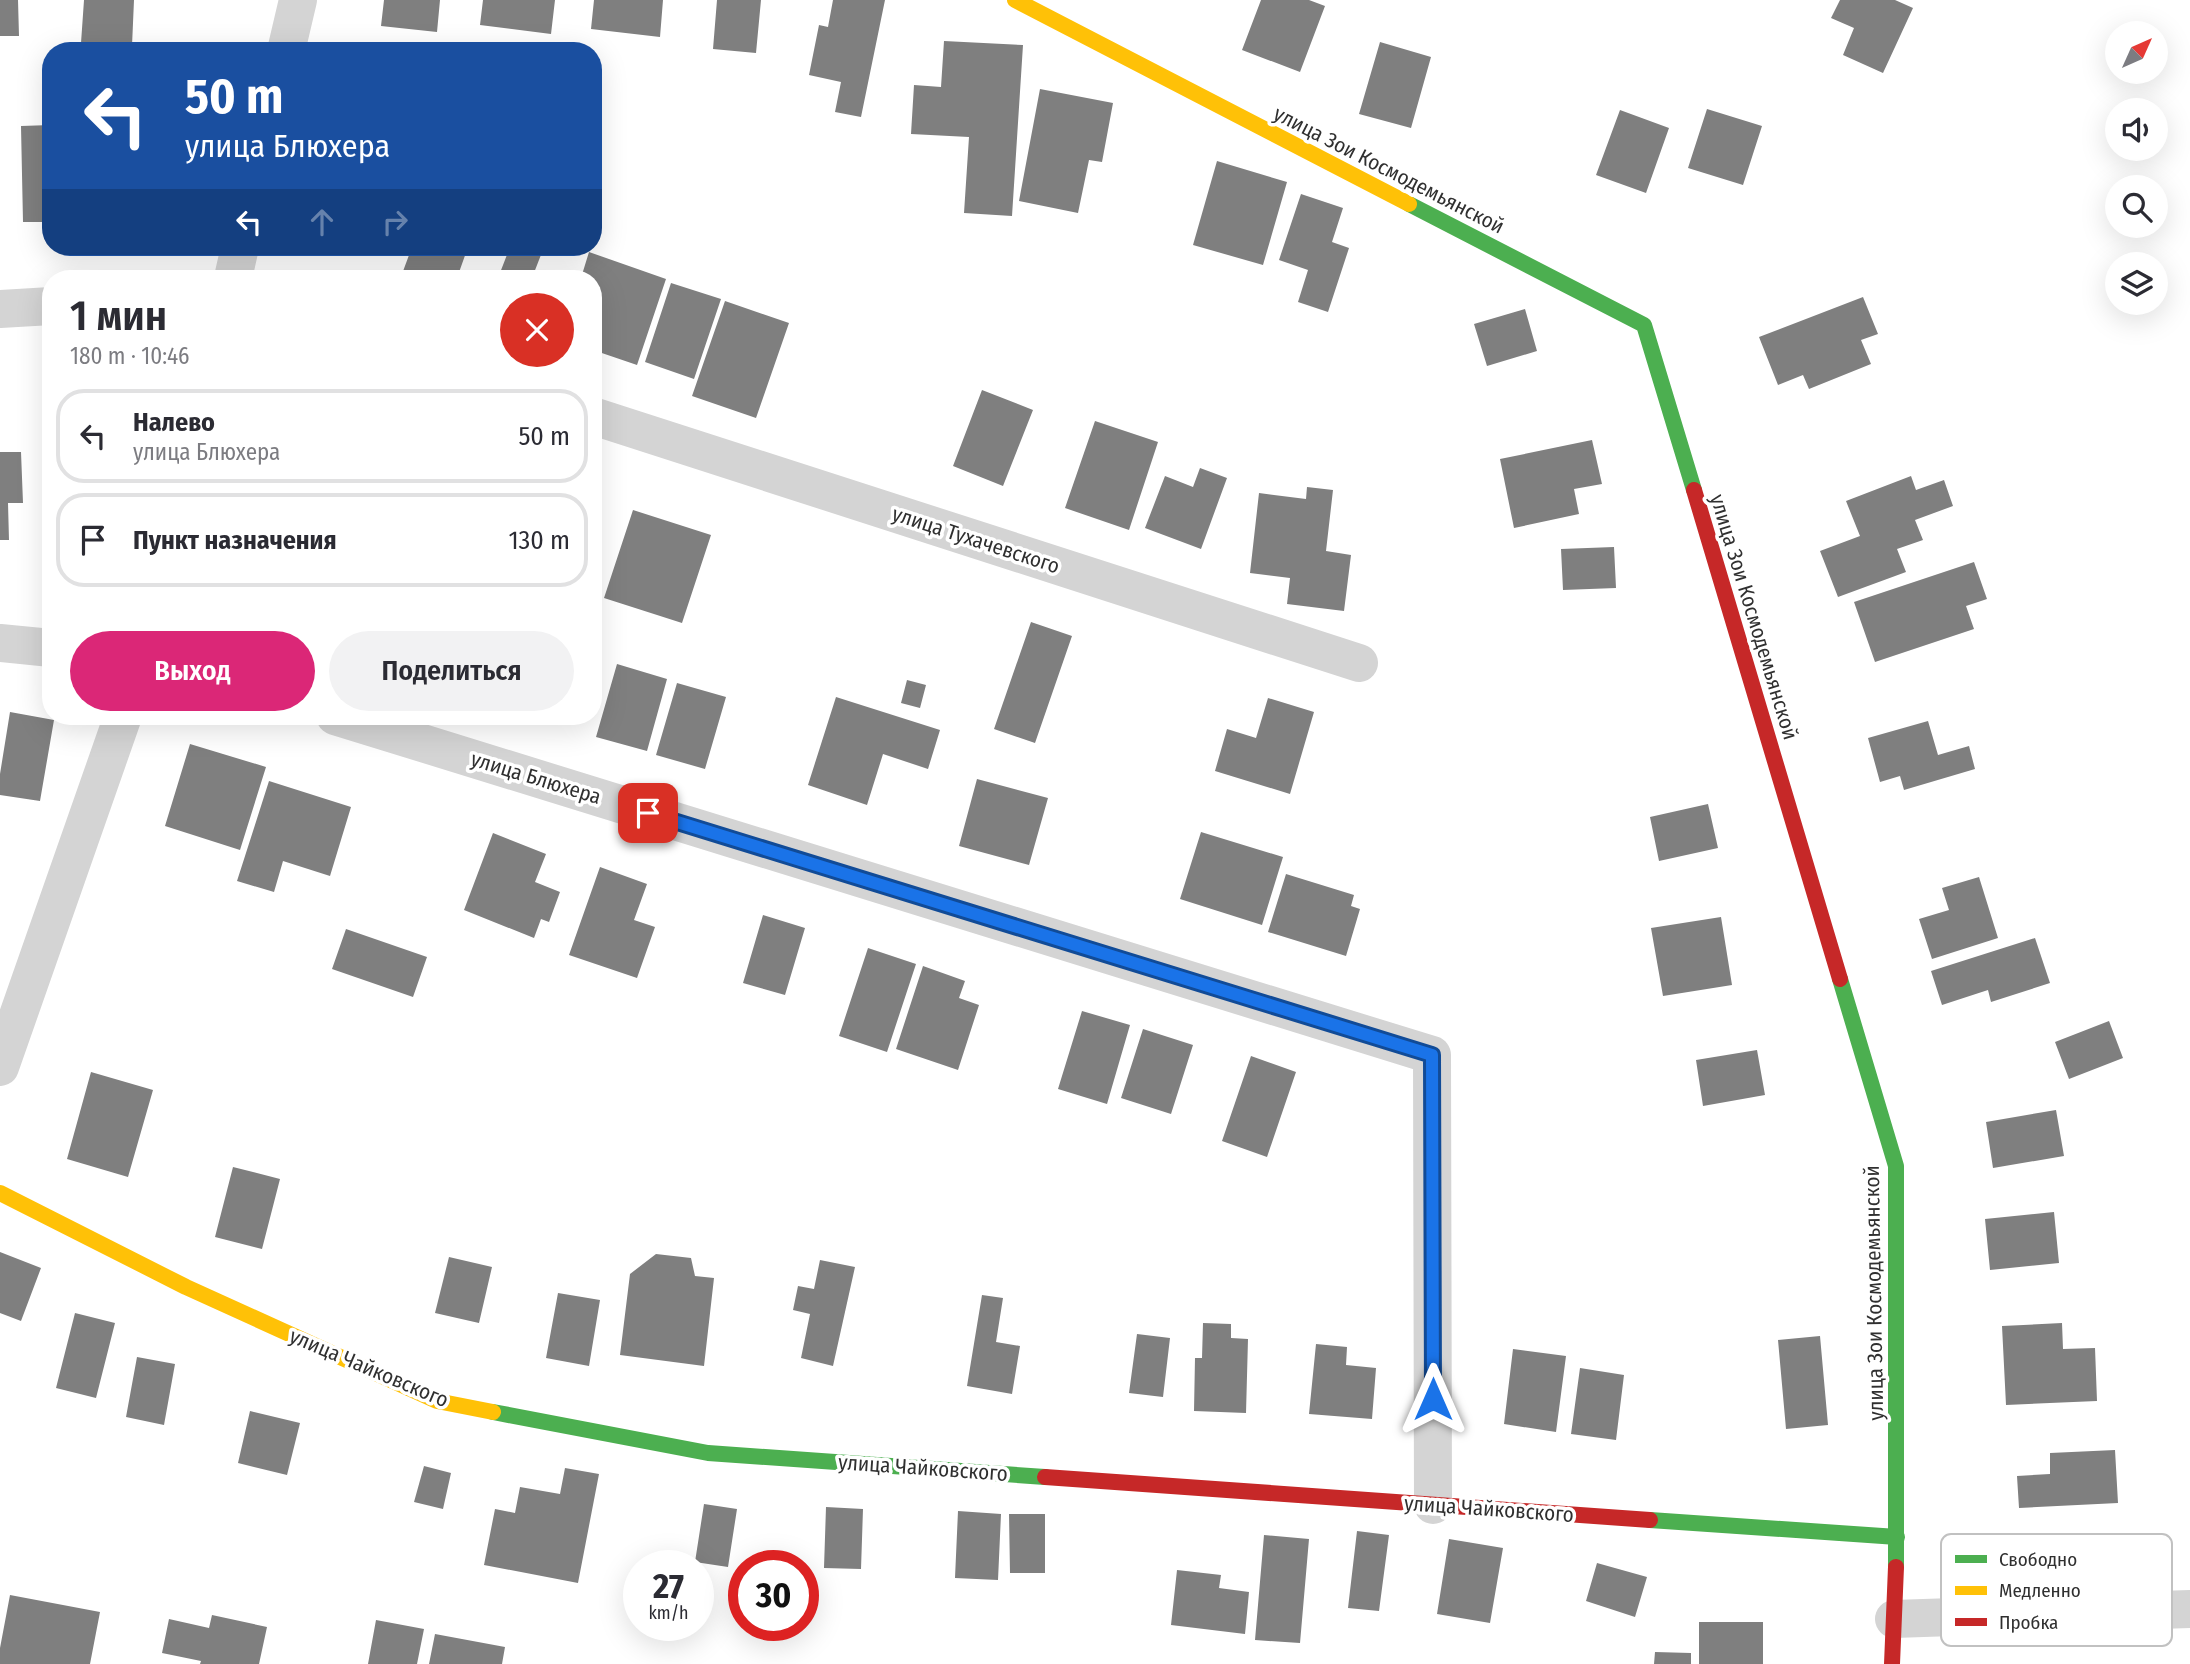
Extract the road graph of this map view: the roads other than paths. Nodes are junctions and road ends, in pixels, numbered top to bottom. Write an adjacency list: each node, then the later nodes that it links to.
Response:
1 (298, 0): 3 (street)
2 (1015, 0): 15 (street, улица Зои Космодемьянской)
3 (288, 42)
4 (42, 307): 5 (street)
5 (0, 309)
6 (602, 419): 9 (street, улица Тухачевского)
7 (0, 643): 8 (street)
8 (42, 647)
9 (1359, 663)
10 (120, 725): 12 (street)
11 (364, 725): 14 (street, улица Блюхера)
12 (0, 1067)
13 (0, 1193): 14 (street, улица Чайковского)
14 (1433, 1505): 15 (street, улица Чайковского)
15 (1897, 1538): 19 (street, улица Зои Космодемьянской)
16 (2190, 1609): 17 (street)
17 (2172, 1610)
18 (1941, 1617): 19 (street)
19 (1894, 1619): 20 (street, улица Зои Космодемьянской)
20 (1892, 1664)

